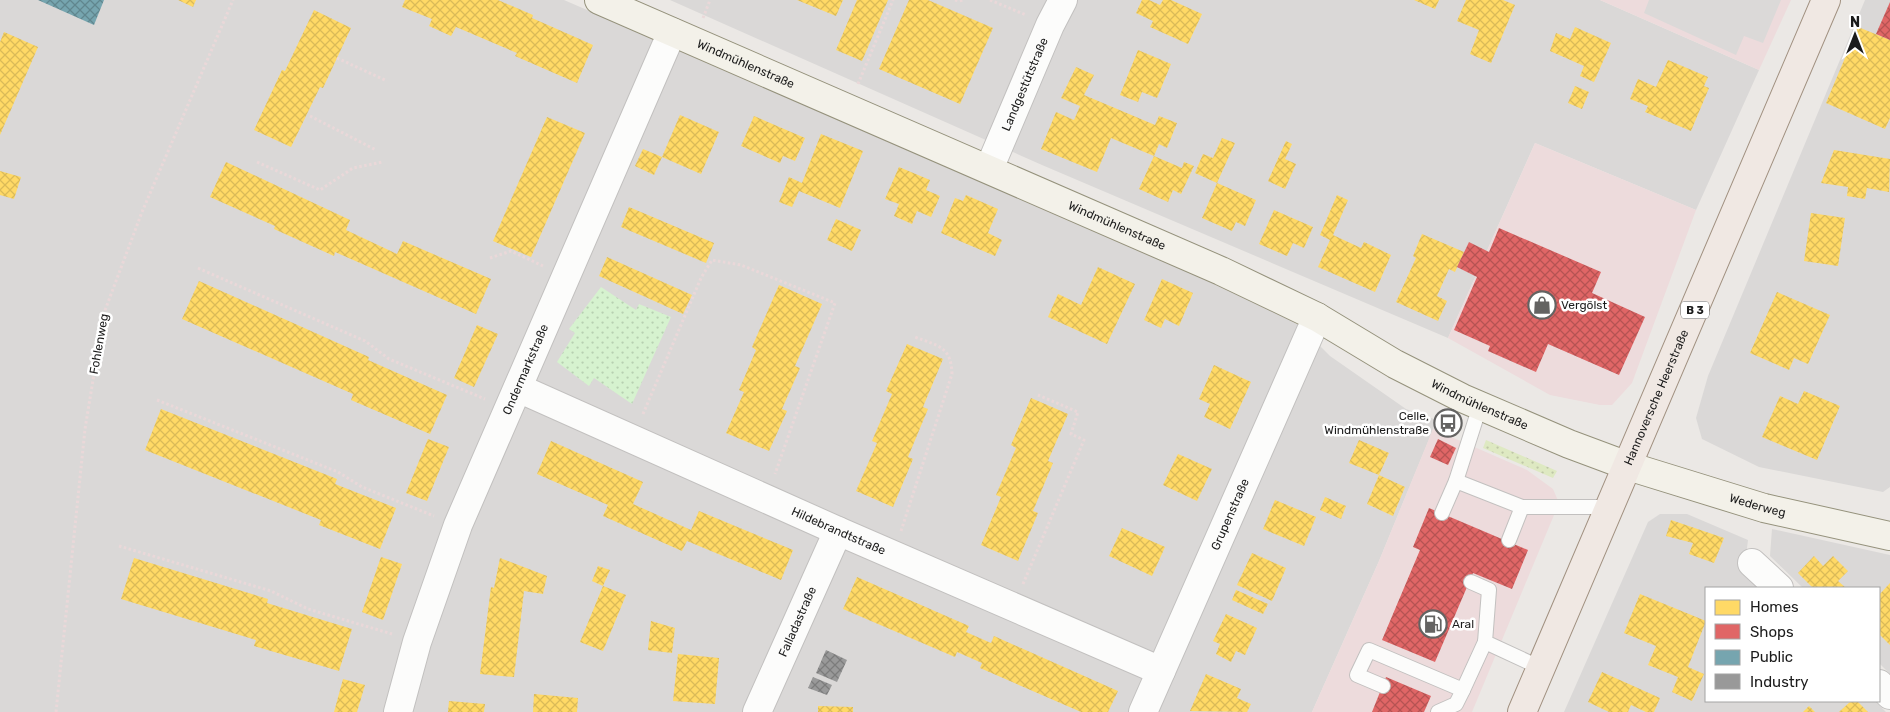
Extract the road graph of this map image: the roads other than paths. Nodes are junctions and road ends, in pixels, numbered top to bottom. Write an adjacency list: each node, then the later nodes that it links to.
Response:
1 (599, 0): 4 (street, Windmühlenstraße)
2 (1063, 0): 5 (street, Landgestütstraße)
3 (1826, 0): 9 (main road, Hannoversche Heerstraße / B 3)
4 (672, 32): 5 (street, Windmühlenstraße); 7 (street, Ondermarkstraße)
5 (989, 169): 6 (street, Windmühlenstraße)
6 (1317, 317): 8 (street, Windmühlenstraße); 22 (street, Grupenstraße)
7 (513, 399): 14 (street, Hildebrandtstraße); 28 (street, Ondermarkstraße)
8 (1480, 406): 9 (street, Windmühlenstraße); 10 (lane)
9 (1628, 466): 11 (main road, Hannoversche Heerstraße); 15 (street, Wederweg)
10 (1456, 481): 12 (lane); 13 (lane)
11 (1610, 507): 12 (lane); 21 (main road, Hannoversche Heerstraße)
12 (1522, 508): 16 (lane)
13 (1442, 513)
14 (838, 532): 22 (street, Hildebrandtstraße); 29 (street, Falladastraße)
15 (1890, 536)
16 (1509, 540)
17 (1752, 563): 19 (street)
18 (1471, 582): 20 (lane)
19 (1778, 587)
20 (1485, 642): 21 (lane); 25 (lane)
21 (1541, 668): 31 (main road, Hannoversche Heerstraße)
22 (1161, 671): 30 (street, Grupenstraße)
23 (1880, 685): 26 (street)
24 (1382, 686): 25 (lane)
25 (1463, 690): 27 (lane)
26 (1890, 695)
27 (1434, 710)
28 (398, 712)
29 (757, 712)
30 (1143, 712)
31 (1522, 712)

